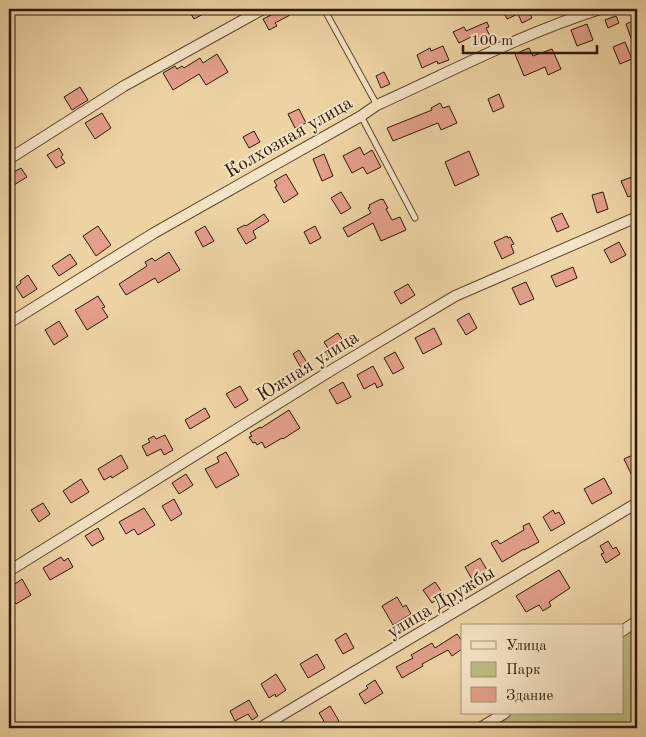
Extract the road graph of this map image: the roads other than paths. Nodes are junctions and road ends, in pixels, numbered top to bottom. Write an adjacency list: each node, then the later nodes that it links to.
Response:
1 (263, 9): 6 (street)
2 (324, 9): 4 (lane)
3 (600, 9): 4 (street, Колхозная улица)
4 (377, 105): 5 (street, Колхозная улица)
5 (361, 116): 8 (lane); 9 (street, Колхозная улица)
6 (9, 159)
7 (637, 217): 11 (street, Южная улица)
8 (415, 218)
9 (9, 323)
10 (637, 503): 15 (street, улица Дружбы)
11 (9, 571)
12 (637, 621): 13 (street)
13 (624, 630)
14 (503, 714): 16 (street)
15 (260, 728)
16 (480, 728)

